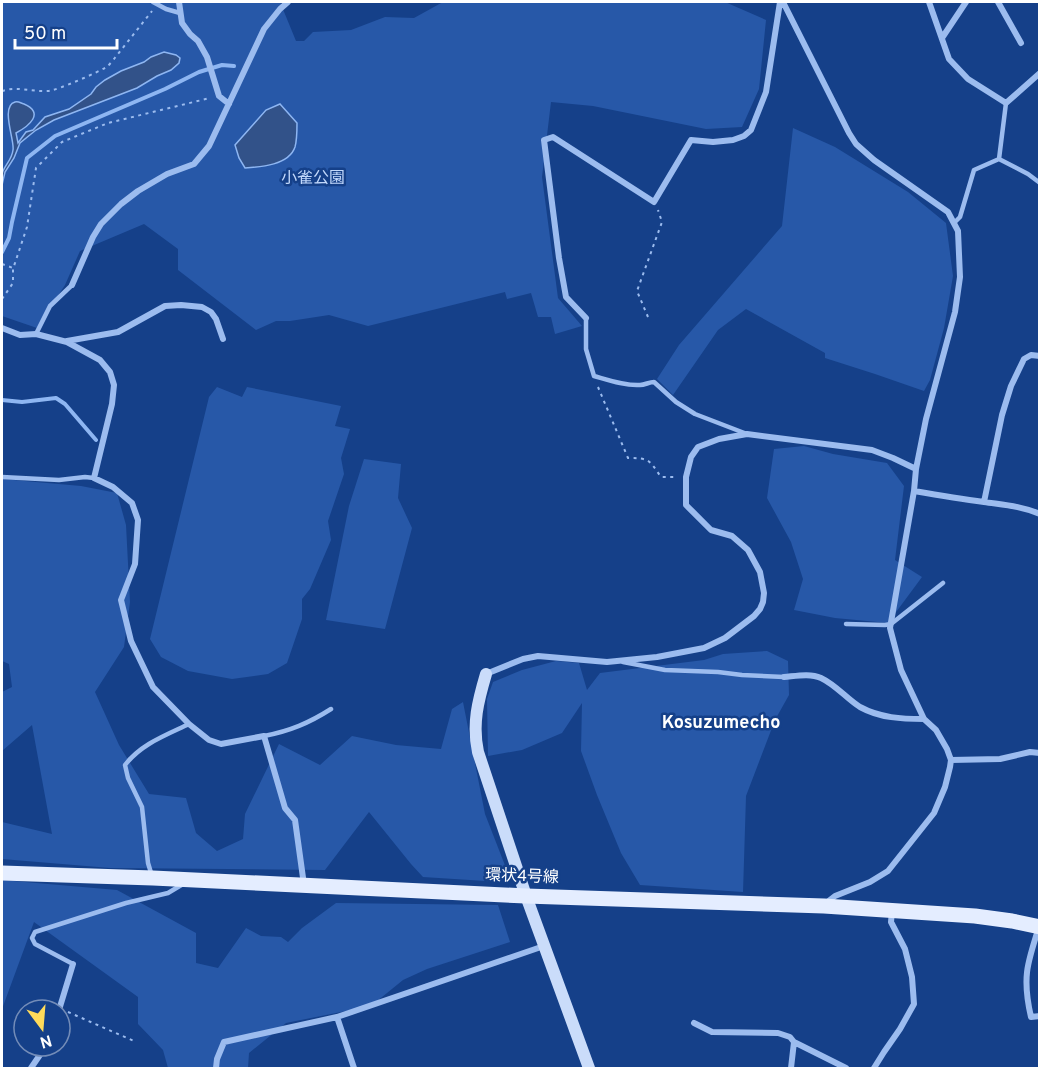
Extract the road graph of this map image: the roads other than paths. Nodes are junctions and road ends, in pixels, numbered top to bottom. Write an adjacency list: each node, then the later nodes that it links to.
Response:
1 (154, 2): 8 (lane)
2 (180, 2): 8 (street)
3 (781, 2): 16 (street); 18 (street)
4 (928, 2): 9 (street)
5 (966, 2): 9 (street)
6 (998, 2): 10 (street)
7 (287, 3): 13 (street)
8 (180, 13): 13 (street)
9 (942, 38): 12 (street)
10 (1021, 43)
11 (1040, 73): 12 (street)
12 (1006, 103): 14 (lane)
13 (229, 104): 17 (street)
14 (999, 159): 15 (lane); 16 (lane)
15 (1040, 183)
16 (954, 223): 25 (street)
17 (72, 285): 20 (lane)
18 (586, 318): 24 (lane)
19 (2, 328): 20 (street)
20 (36, 334): 22 (street)
21 (224, 339): 22 (street)
22 (67, 342): 27 (street)
23 (1040, 356): 29 (street)
24 (747, 434): 25 (street); 34 (street)
25 (916, 469): 28 (street)
26 (2, 477): 27 (lane)
27 (94, 478): 39 (street)
28 (914, 491): 29 (street); 33 (street)
29 (984, 502): 30 (street)
30 (1040, 514)
31 (943, 583): 33 (lane)
32 (846, 624): 33 (lane)
33 (891, 624): 38 (street)
34 (621, 662): 35 (street); 36 (lane)
35 (486, 674): 47 (street)
36 (784, 677): 38 (street)
37 (331, 709): 40 (lane)
38 (924, 719): 42 (street)
39 (189, 724): 40 (street); 44 (lane)
40 (264, 736): 46 (street)
41 (1040, 753): 42 (street)
42 (951, 760): 48 (street)
43 (2, 873): 44 (main road, 環状4号線)
44 (153, 878): 45 (main road, 環状4号線)
45 (191, 880): 46 (main road, 環状4号線); 52 (lane)
46 (304, 886): 47 (main road, 環状4号線)
47 (526, 896): 48 (main road, 環状4号線); 51 (street)
48 (824, 906): 49 (main road, 環状4号線)
49 (892, 909): 50 (main road, 環状4号線); 63 (street)
50 (1039, 927): 54 (street)
51 (544, 946): 55 (street); 60 (street)
52 (73, 964): 53 (street)
53 (62, 998)
54 (1040, 1016)
55 (337, 1017): 58 (street); 59 (street)
56 (694, 1023): 57 (street)
57 (794, 1042): 61 (street); 62 (street)
58 (216, 1068)
59 (354, 1068)
60 (589, 1068)
61 (791, 1068)
62 (846, 1068)
63 (874, 1068)

